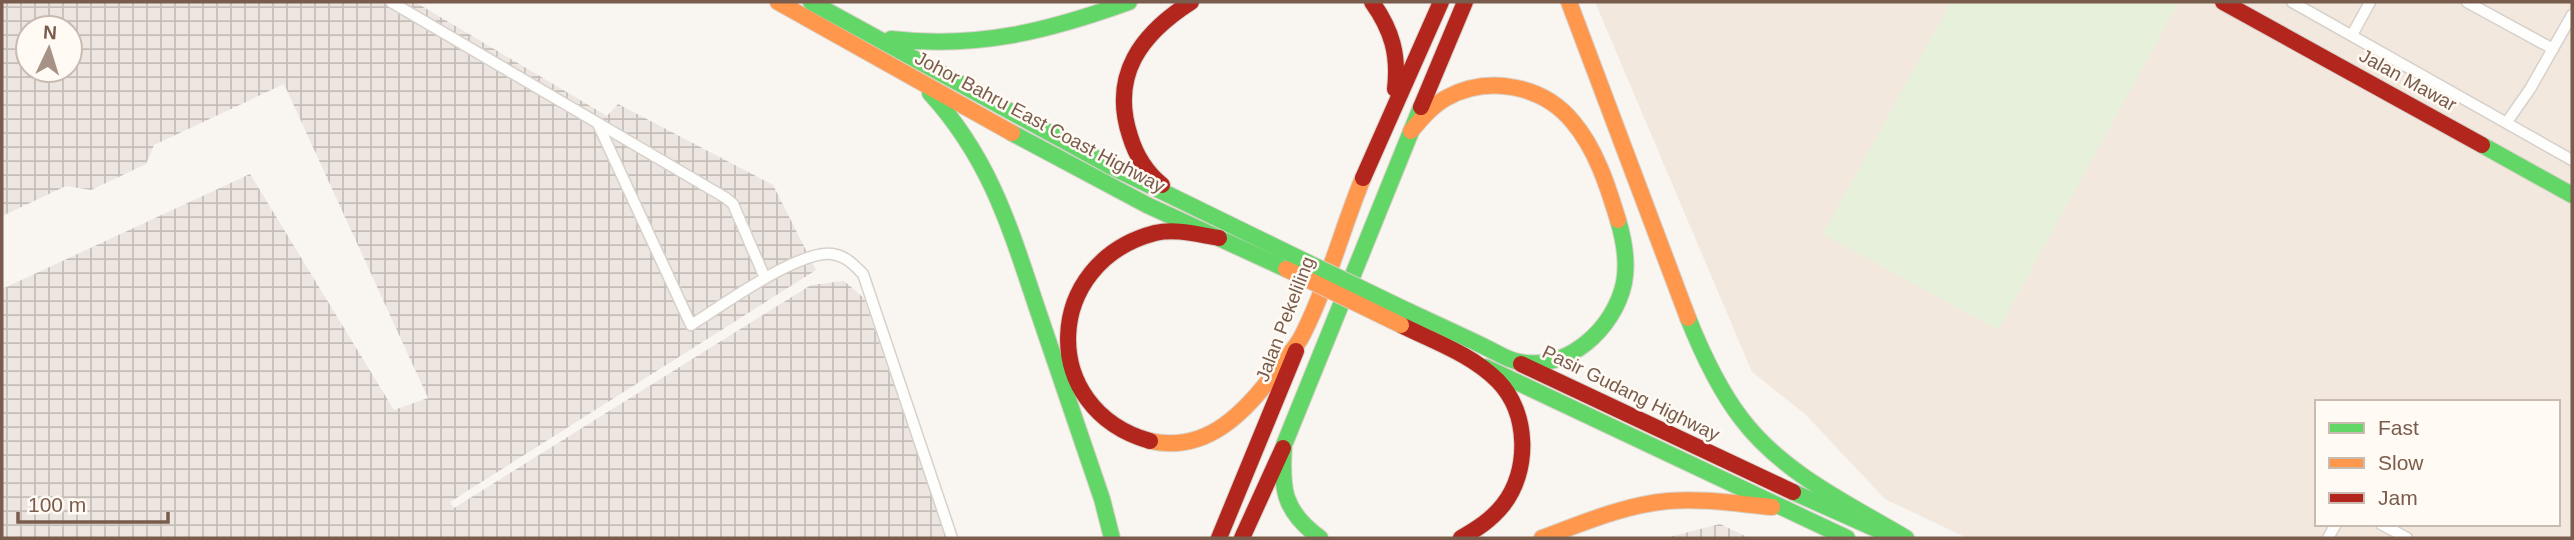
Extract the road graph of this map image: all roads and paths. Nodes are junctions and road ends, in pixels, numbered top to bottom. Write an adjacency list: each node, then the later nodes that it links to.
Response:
1 (391, 2): 21 (street)
2 (778, 2): 18 (main road, Johor Bahru East Coast Highway)
3 (811, 2): 16 (main road, Johor Bahru East Coast Highway)
4 (1129, 2): 16 (main road)
5 (1191, 2): 25 (main road)
6 (1372, 2): 19 (main road)
7 (1441, 2): 19 (main road)
8 (1465, 2): 22 (main road)
9 (1569, 2): 45 (main road)
10 (2223, 2): 24 (main road, Jalan Mawar)
11 (2292, 2): 15 (street)
12 (2370, 2): 15 (street)
13 (2475, 4): 17 (street)
14 (2572, 15): 17 (street)
15 (2351, 35): 20 (street)
16 (876, 37): 25 (main road, Johor Bahru East Coast Highway)
17 (2553, 49): 20 (street)
18 (914, 78): 26 (main road, Johor Bahru East Coast Highway); 37 (main road)
19 (1390, 114): 30 (main road, Jalan Pekeliling)
20 (2507, 122): 23 (street)
21 (598, 124): 28 (street); 28 (street)
22 (1411, 131): 31 (main road); 33 (main road)
23 (2572, 160)
24 (2572, 195)
25 (1184, 201): 27 (main road, Johor Bahru East Coast Highway)
26 (1219, 238): 27 (main road, Johor Bahru East Coast Highway); 30 (main road)
27 (1287, 261): 29 (main road, Pasir Gudang Highway, bridge)
28 (765, 278): 36 (street)
29 (1404, 318): 31 (main road, Pasir Gudang Highway); 32 (main road, Pasir Gudang Highway)
30 (1302, 337): 38 (main road, Jalan Pekeliling)
31 (1517, 362): 44 (main road, Pasir Gudang Highway)
32 (1479, 364): 34 (main road, Pasir Gudang Highway); 41 (main road)
33 (1284, 445): 39 (main road); 40 (main road)
34 (1786, 508): 42 (main road); 43 (main road, Pasir Gudang Highway)
35 (2385, 526): 46 (street)
36 (952, 538)
37 (1112, 538)
38 (1219, 538)
39 (1241, 538)
40 (1320, 538)
41 (1461, 538)
42 (1542, 538)
43 (1847, 538)
44 (1897, 538)
45 (1906, 538)
46 (2407, 538)

